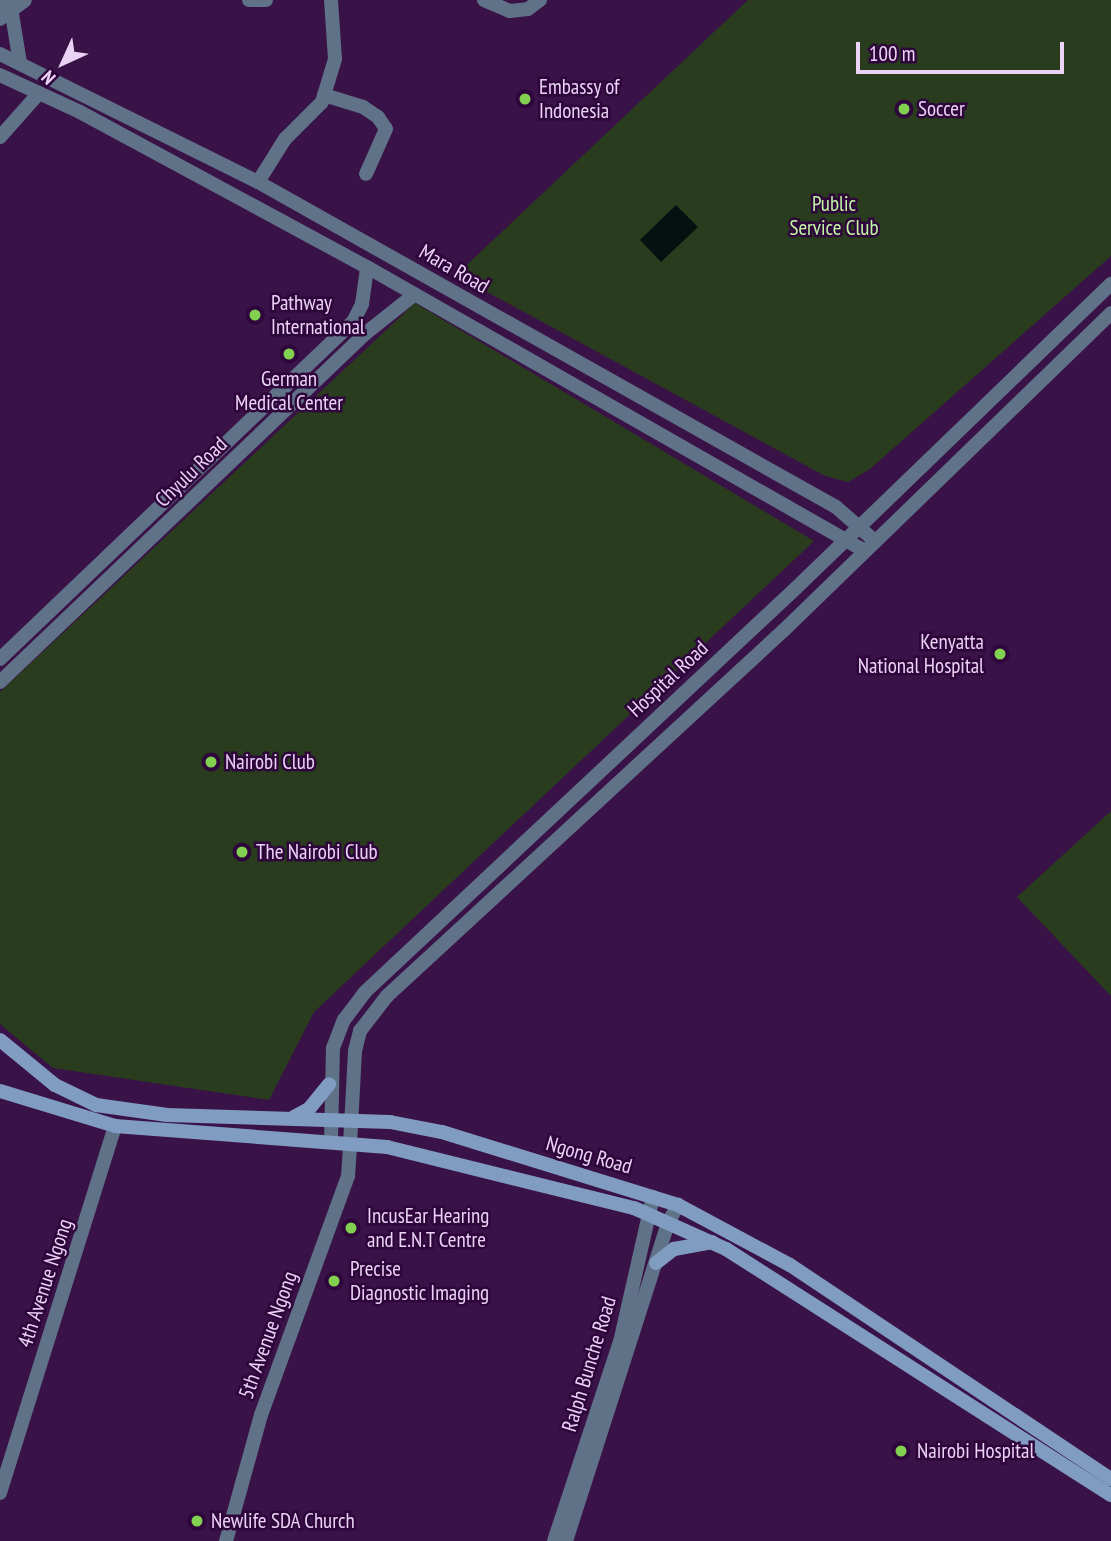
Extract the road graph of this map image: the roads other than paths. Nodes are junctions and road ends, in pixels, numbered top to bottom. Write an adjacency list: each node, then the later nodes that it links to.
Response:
1 (24, 0): 7 (street); 8 (street)
2 (249, 0): 3 (street)
3 (266, 0)
4 (331, 0): 13 (street)
5 (484, 0): 6 (street)
6 (540, 0)
7 (0, 4)
8 (6, 16): 10 (street)
9 (0, 54): 10 (street, Mara Road)
10 (20, 63): 16 (street, Mara Road)
11 (0, 75): 12 (street, Mara Road)
12 (39, 93): 14 (street); 17 (street, Mara Road)
13 (324, 95): 15 (street); 16 (street)
14 (0, 137)
15 (366, 174)
16 (258, 182): 21 (street, Mara Road)
17 (367, 267): 19 (street, Mara Road); 24 (street, Chyulu Road)
18 (1111, 284): 21 (street, Hospital Road)
19 (414, 295): 22 (street, Mara Road); 25 (street, Chyulu Road)
20 (1111, 313): 23 (street, Hospital Road)
21 (861, 525): 22 (street, Hospital Road); 23 (street, Mara Road)
22 (848, 538): 23 (street, Mara Road); 27 (street, Hospital Road)
23 (870, 546): 31 (street, Hospital Road)
24 (0, 659)
25 (0, 682)
26 (0, 1041): 29 (main road, Ngong Road)
27 (329, 1084): 29 (main road); 30 (street, Hospital Road)
28 (0, 1091): 32 (main road, Ngong Road)
29 (293, 1117): 30 (main road, Ngong Road)
30 (331, 1119): 31 (main road, Ngong Road); 33 (street, Hospital Road)
31 (351, 1120): 34 (street, Hospital Road); 35 (main road, Ngong Road)
32 (115, 1126): 33 (main road, Ngong Road); 42 (street, 4th Avenue Ngong)
33 (331, 1142): 34 (main road, Ngong Road)
34 (350, 1144): 37 (main road, Ngong Road); 45 (street, 5th Avenue Ngong)
35 (653, 1197): 36 (main road, Ngong Road); 37 (street, Ralph Bunche Road)
36 (678, 1205): 38 (street, Ralph Bunche Road); 41 (main road, Ngong Road)
37 (646, 1214): 38 (main road, Ngong Road); 44 (street, Ralph Bunche Road)
38 (668, 1223): 39 (main road, Ngong Road); 40 (street, Ralph Bunche Road)
39 (713, 1242): 40 (main road); 43 (main road, Ngong Road)
40 (656, 1263): 44 (street, Ralph Bunche Road)
41 (1111, 1479)
42 (0, 1493)
43 (1111, 1495)
44 (567, 1517): 46 (street, Ralph Bunche Road); 47 (street, Ralph Bunche Road)
45 (226, 1541)
46 (554, 1541)
47 (566, 1541)

